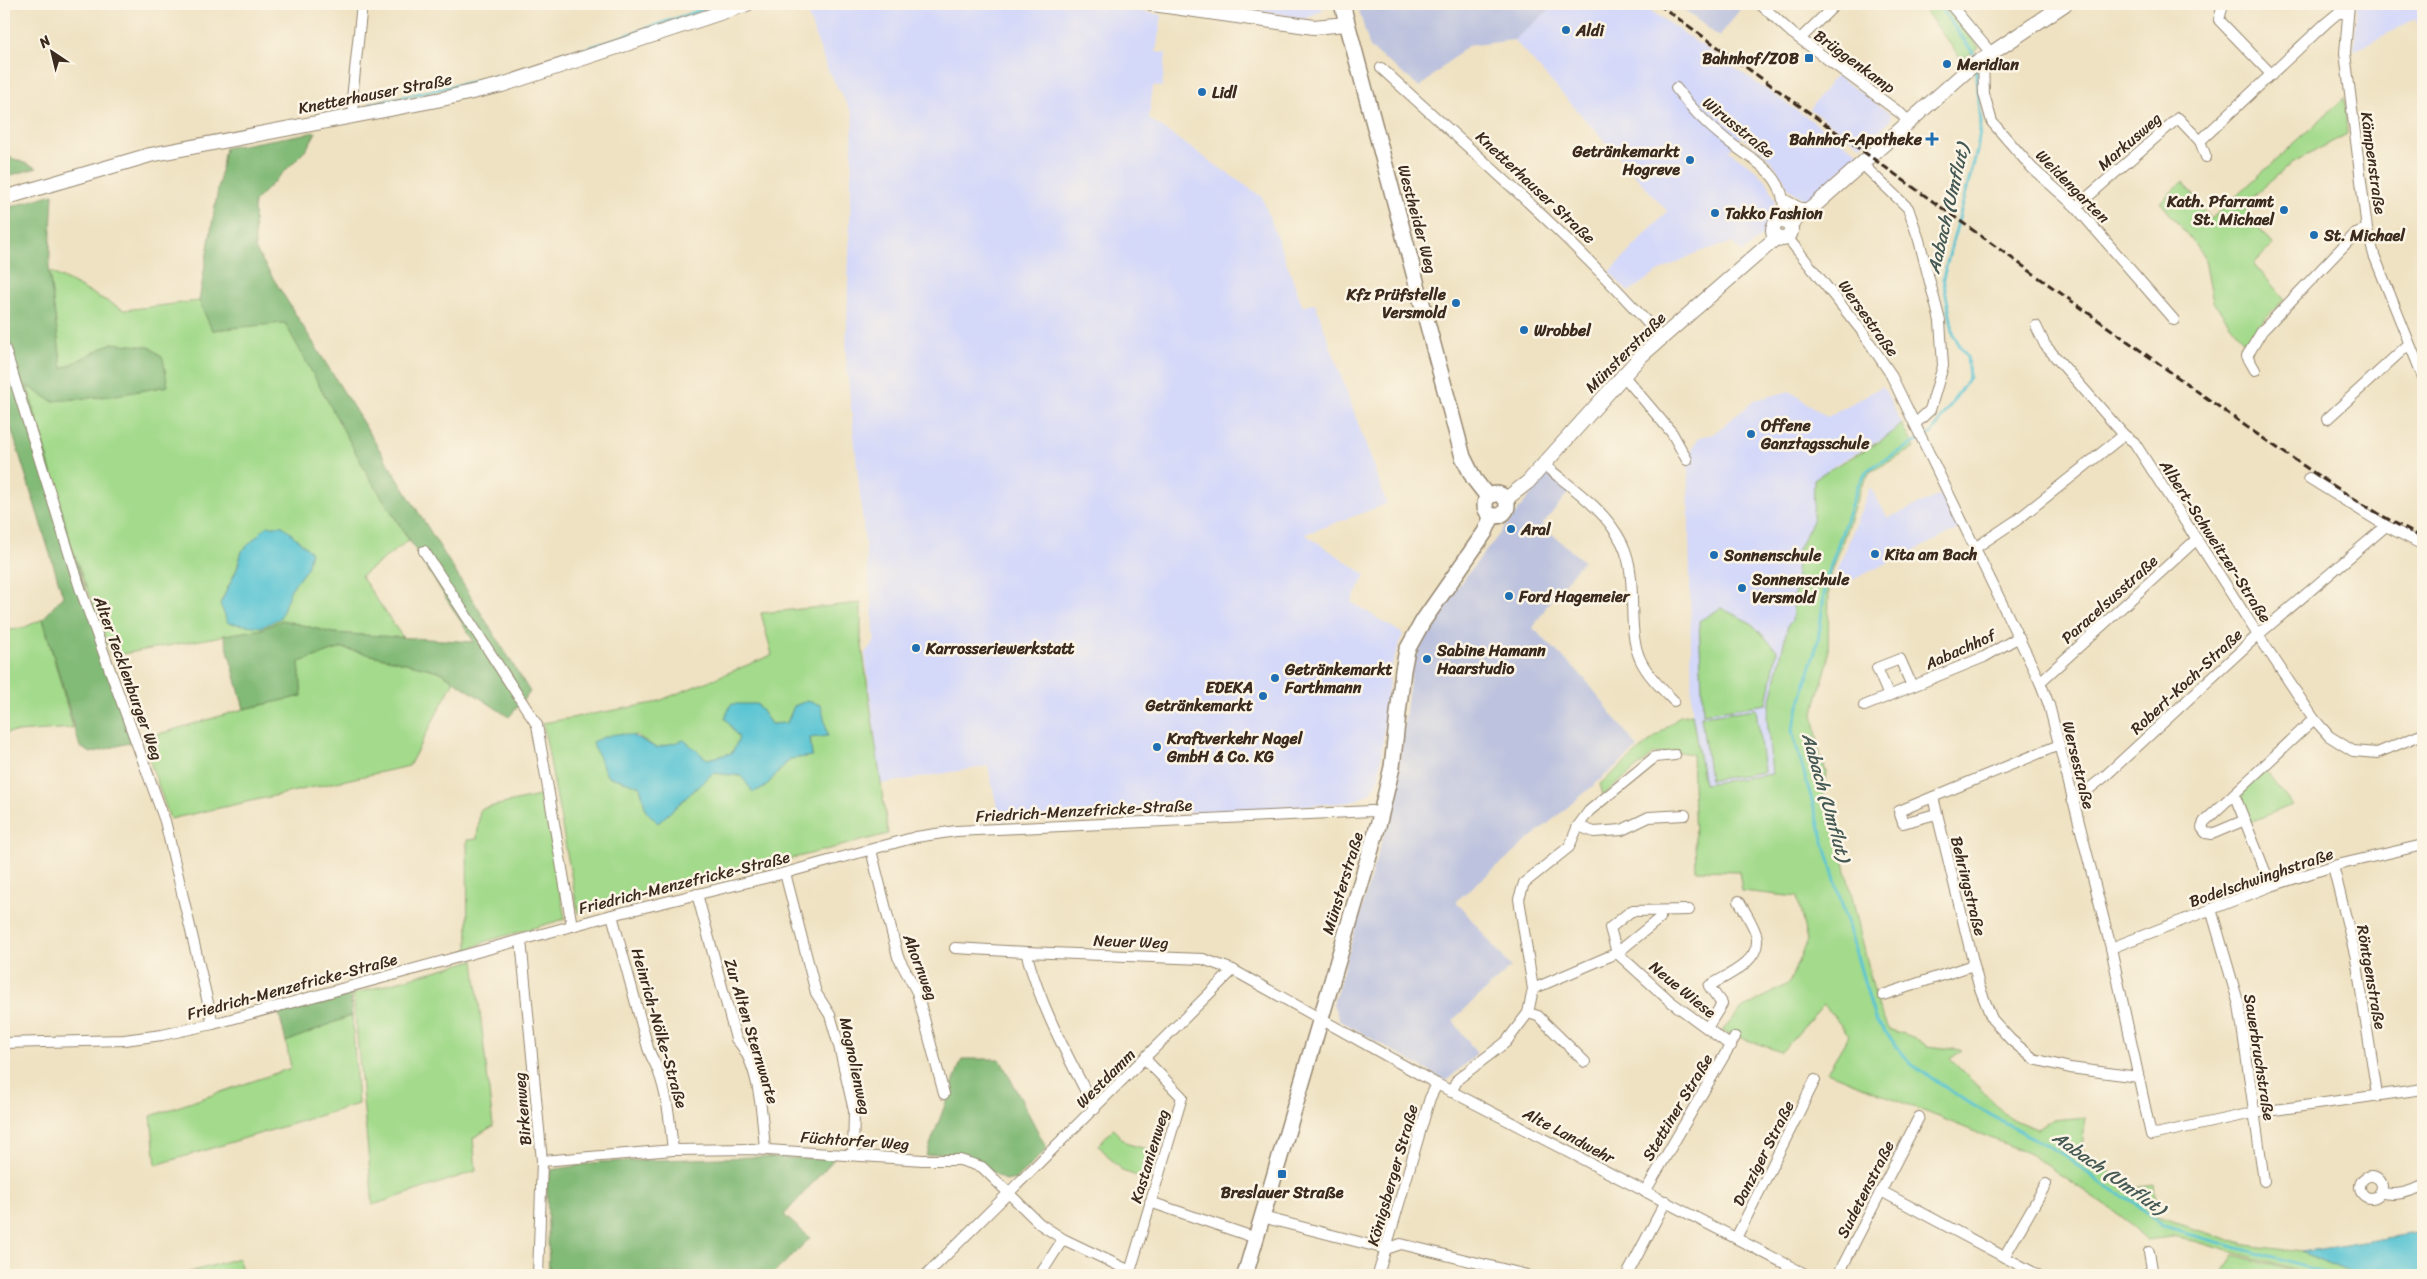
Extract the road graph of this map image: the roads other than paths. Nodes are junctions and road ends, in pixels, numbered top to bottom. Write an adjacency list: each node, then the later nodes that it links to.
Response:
1 (362, 4): 18 (street)
2 (747, 4): 18 (street, Knetterhauser Straße)
3 (1153, 4): 10 (street)
4 (1342, 4): 12 (main road, Westheider Weg)
5 (1760, 4): 13 (street, Brüggenkamp)
6 (1836, 4): 13 (street)
7 (1950, 4): 14 (street)
8 (2065, 4): 14 (street, Münsterstraße)
9 (2223, 4): 16 (street)
10 (1185, 6): 12 (street)
11 (2348, 8): 16 (street); 27 (street, Kämpenstraße)
12 (1346, 24): 43 (main road, Westheider Weg)
13 (1800, 39): 19 (street, Brüggenkamp)
14 (1987, 56): 19 (street, Münsterstraße); 26 (street, Weidengarten)
15 (1381, 68): 31 (street, Knetterhauser Straße)
16 (2272, 75): 20 (street)
17 (1676, 88): 24 (street, Wirusstraße)
18 (354, 116): 23 (street, Knetterhauser Straße)
19 (1909, 122): 22 (street, Münsterstraße)
20 (2200, 141): 21 (street, Markusweg); 26 (street, Markusweg)
21 (2206, 157)
22 (1862, 164): 25 (street, Münsterstraße); 38 (street)
23 (4, 198)
24 (1783, 199): 25 (street); 28 (street, Wirusstraße)
25 (1813, 207): 28 (street, Münsterstraße)
26 (2076, 208): 29 (street, Weidengarten)
27 (2367, 229): 32 (street, Kämpenstraße); 34 (street)
28 (1784, 230): 31 (street, Münsterstraße); 38 (street, Wersestraße)
29 (2174, 320)
30 (2036, 326): 39 (street, Albert-Schweitzer-Straße)
31 (1661, 338): 35 (street, Münsterstraße)
32 (2409, 344): 36 (street, Kämpenstraße); 37 (street)
33 (4, 346): 93 (street, Alter Tecklenburger Weg)
34 (2256, 370)
35 (1622, 374): 40 (street); 41 (street, Münsterstraße)
36 (2423, 377)
37 (2327, 419)
38 (1916, 426): 49 (street, Wersestraße)
39 (2124, 434): 47 (street, Albert-Schweitzer-Straße); 49 (street)
40 (1687, 460)
41 (1544, 465): 44 (street, Münsterstraße); 56 (street)
42 (2309, 478): 46 (street)
43 (1488, 496): 44 (main road); 45 (main road)
44 (1506, 499): 45 (main road)
45 (1492, 516): 65 (main road, Münsterstraße)
46 (2386, 526): 48 (street); 51 (street, Robert-Koch-Straße)
47 (2197, 539): 51 (street, Albert-Schweitzer-Straße); 53 (street, Paracelsusstraße)
48 (2423, 545)
49 (1975, 548): 52 (street, Wersestraße)
50 (424, 551): 81 (street)
51 (2258, 635): 58 (street, Albert-Schweitzer-Straße); 64 (street, Robert-Koch-Straße)
52 (2019, 637): 53 (street, Wersestraße); 54 (street, Aabachhof)
53 (2040, 682): 60 (street, Wersestraße)
54 (1912, 686): 55 (street, Aabachhof); 55 (street, Aabachhof)
55 (1889, 696): 57 (street, Aabachhof)
56 (1674, 701)
57 (1864, 706)
58 (2314, 719): 59 (street, Albert-Schweitzer-Straße); 62 (street)
59 (2423, 734)
60 (2059, 745): 63 (street); 64 (street, Wersestraße)
61 (1674, 755): 69 (street)
62 (2234, 794): 68 (street); 68 (street)
63 (1934, 797): 66 (street, Behringstraße); 66 (street)
64 (2072, 799): 84 (street, Wersestraße)
65 (1381, 813): 71 (street, Friedrich-Menzefricke-Straße); 92 (main road, Münsterstraße)
66 (1936, 814): 87 (street, Behringstraße)
67 (1685, 815): 69 (street)
68 (2245, 820): 74 (street)
69 (1578, 826): 89 (street)
70 (2423, 845): 72 (street, Bodelschwinghstraße)
71 (871, 850): 73 (street, Friedrich-Menzefricke-Straße); 104 (street, Ahornweg)
72 (2333, 866): 74 (street, Bodelschwinghstraße); 105 (street, Röntgenstraße)
73 (785, 873): 75 (street, Friedrich-Menzefricke-Straße); 111 (street, Magnolienweg)
74 (2271, 886): 78 (street, Bodelschwinghstraße)
75 (697, 894): 80 (street, Friedrich-Menzefricke-Straße); 109 (street, Zur Alten Sternwarte)
76 (1739, 901): 94 (street)
77 (1689, 910): 79 (street, Neue Wiese)
78 (2212, 910): 84 (street, Bodelschwinghstraße); 107 (street, Sauerbruchstraße)
79 (1661, 911): 86 (street); 86 (street, Neue Wiese)
80 (612, 915): 81 (street, Friedrich-Menzefricke-Straße); 110 (street, Heinrich-Nölke-Straße)
81 (572, 926): 82 (street, Friedrich-Menzefricke-Straße)
82 (521, 940): 93 (street, Friedrich-Menzefricke-Straße); 112 (street, Birkenweg)
83 (954, 948): 85 (street, Neuer Weg)
84 (2111, 948): 99 (street, Wersestraße)
85 (1026, 952): 88 (street, Neuer Weg); 106 (street)
86 (1618, 953): 89 (street); 94 (street, Neue Wiese)
87 (1973, 965): 90 (street); 99 (street, Behringstraße)
88 (1234, 970): 92 (street); 97 (street, Westdamm)
89 (1533, 988): 91 (street)
90 (1884, 995)
91 (1528, 1012): 98 (street); 103 (street)
92 (1320, 1018): 101 (street, Alte Landwehr); 122 (main road, Münsterstraße)
93 (213, 1024): 96 (street, Friedrich-Menzefricke-Straße)
94 (1706, 1028): 95 (street, Neue Wiese)
95 (1733, 1041): 117 (street, Stettiner Straße)
96 (4, 1043)
97 (1145, 1059): 106 (street, Westdamm); 120 (street, Kastanienweg)
98 (1585, 1062)
99 (2138, 1077): 107 (street, Wersestraße)
100 (1816, 1080): 124 (street, Danziger Straße)
101 (1437, 1084): 103 (street, Alte Landwehr); 126 (street, Königsberger Straße)
102 (2423, 1089): 105 (street)
103 (1451, 1092): 117 (street, Alte Landwehr)
104 (944, 1094)
105 (2377, 1094): 107 (street)
106 (1095, 1109): 119 (street, Westdamm)
107 (2253, 1113): 113 (street, Sauerbruchstraße)
108 (1920, 1117): 116 (street, Sudetenstraße)
109 (765, 1149): 110 (street, Füchtorfer Weg); 111 (street, Füchtorfer Weg)
110 (673, 1150): 112 (street, Füchtorfer Weg)
111 (853, 1154): 119 (street, Füchtorfer Weg)
112 (542, 1162): 131 (street, Birkenweg)
113 (2264, 1181)
114 (2046, 1184): 128 (street)
115 (2423, 1186): 118 (street)
116 (1881, 1191): 128 (street); 139 (street, Sudetenstraße)
117 (1645, 1192): 121 (street, Alte Landwehr)
118 (2380, 1192)
119 (1010, 1194): 125 (street, Füchtorfer Weg); 132 (street, Westdamm)
120 (1150, 1202): 123 (street); 130 (street, Kastanienweg)
121 (1666, 1202): 124 (street, Alte Landwehr); 137 (street)
122 (1262, 1218): 123 (main road, Münsterstraße); 126 (street)
123 (1256, 1238): 134 (main road, Münsterstraße)
124 (1736, 1238): 129 (street, Alte Landwehr)
125 (1063, 1239): 130 (street, Füchtorfer Weg); 133 (street)
126 (1386, 1249): 135 (street, Königsberger Straße); 136 (street)
127 (2149, 1252): 141 (street)
128 (2004, 1257): 140 (street)
129 (1787, 1271): 138 (street, Alte Landwehr)
130 (1129, 1273)
131 (538, 1275)
132 (926, 1275)
133 (1040, 1275)
134 (1244, 1275)
135 (1378, 1275)
136 (1527, 1275)
137 (1627, 1275)
138 (1807, 1275)
139 (1838, 1275)
140 (2038, 1275)
141 (2146, 1275)

